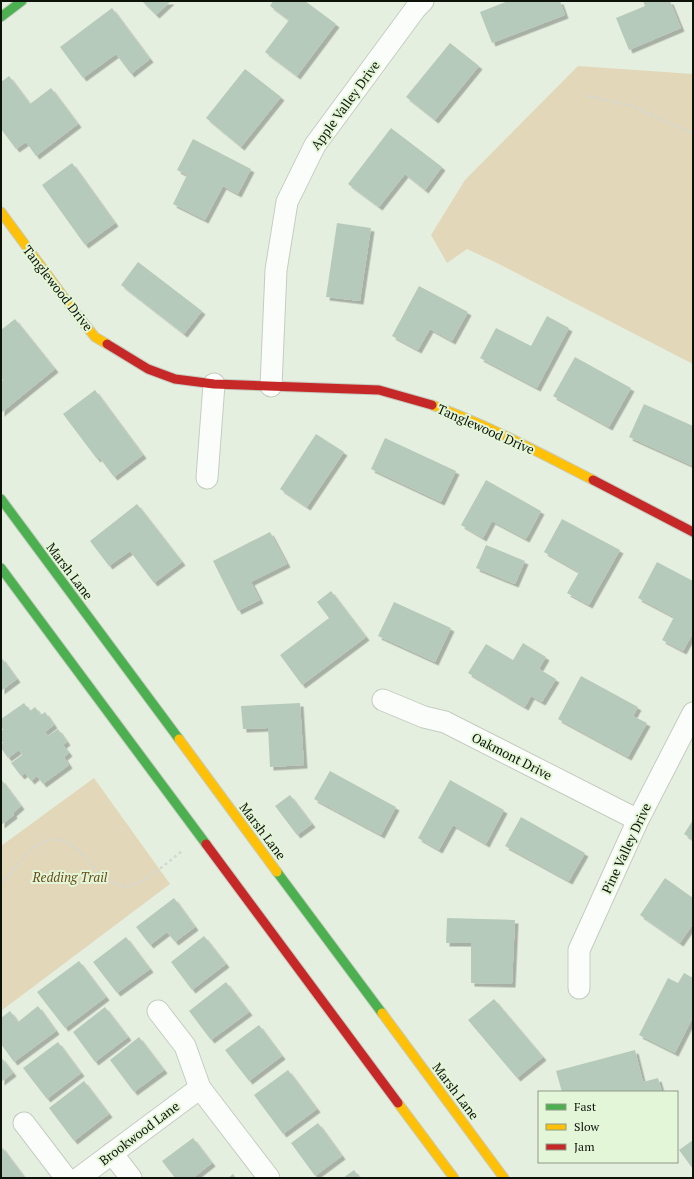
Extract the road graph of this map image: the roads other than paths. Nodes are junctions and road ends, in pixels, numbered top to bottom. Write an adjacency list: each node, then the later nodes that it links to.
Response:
1 (22, 1): 3 (main road)
2 (423, 1): 6 (street, Apple Valley Drive)
3 (1, 17)
4 (1, 212): 5 (main road, Tanglewood Drive)
5 (214, 384): 6 (main road, Tanglewood Drive); 7 (street)
6 (271, 386): 9 (main road, Tanglewood Drive)
7 (207, 478)
8 (1, 499): 24 (main road, Marsh Lane)
9 (693, 532)
10 (1, 568): 23 (main road)
11 (383, 700): 13 (street, Oakmont Drive)
12 (693, 713): 13 (street, Pine Valley Drive)
13 (638, 820): 14 (street, Pine Valley Drive)
14 (579, 988)
15 (158, 1011): 16 (street)
16 (200, 1088): 18 (street, Brookwood Lane); 22 (street)
17 (24, 1123): 19 (street)
18 (112, 1153): 20 (street, Brookwood Lane); 21 (street)
19 (66, 1178)
20 (79, 1178)
21 (131, 1178)
22 (269, 1178)
23 (454, 1178)
24 (504, 1178)

